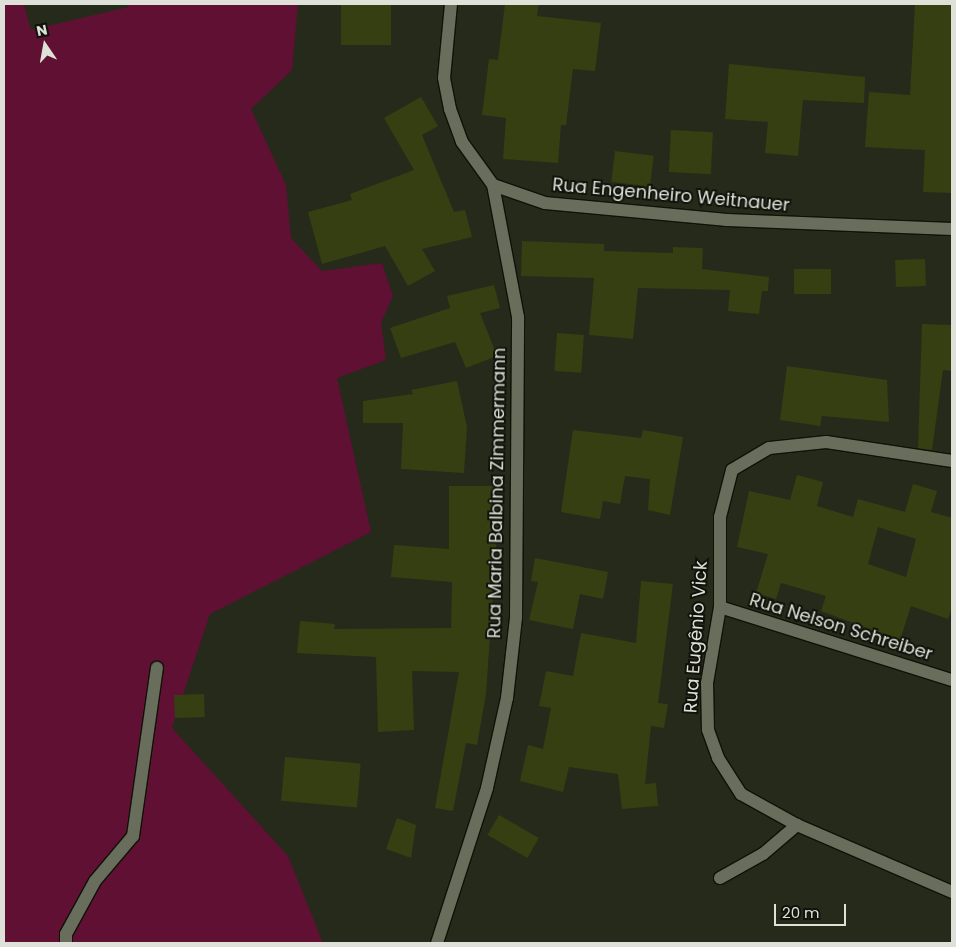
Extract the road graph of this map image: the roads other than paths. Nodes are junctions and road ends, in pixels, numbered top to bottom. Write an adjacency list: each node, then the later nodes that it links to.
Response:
1 (451, 4): 2 (street)
2 (493, 185): 3 (street, Rua Engenheiro Weitnauer); 12 (street, Rua Maria Balbina Zimmermann)
3 (952, 229)
4 (952, 461): 5 (street, Rua Eugênio Vick)
5 (720, 607): 7 (street, Rua Nelson Schreiber); 8 (street, Rua Eugênio Vick)
6 (157, 668): 11 (street)
7 (952, 680)
8 (797, 825): 9 (street); 10 (street, Rua Eugênio Vick)
9 (720, 878)
10 (952, 892)
11 (66, 943)
12 (437, 943)

